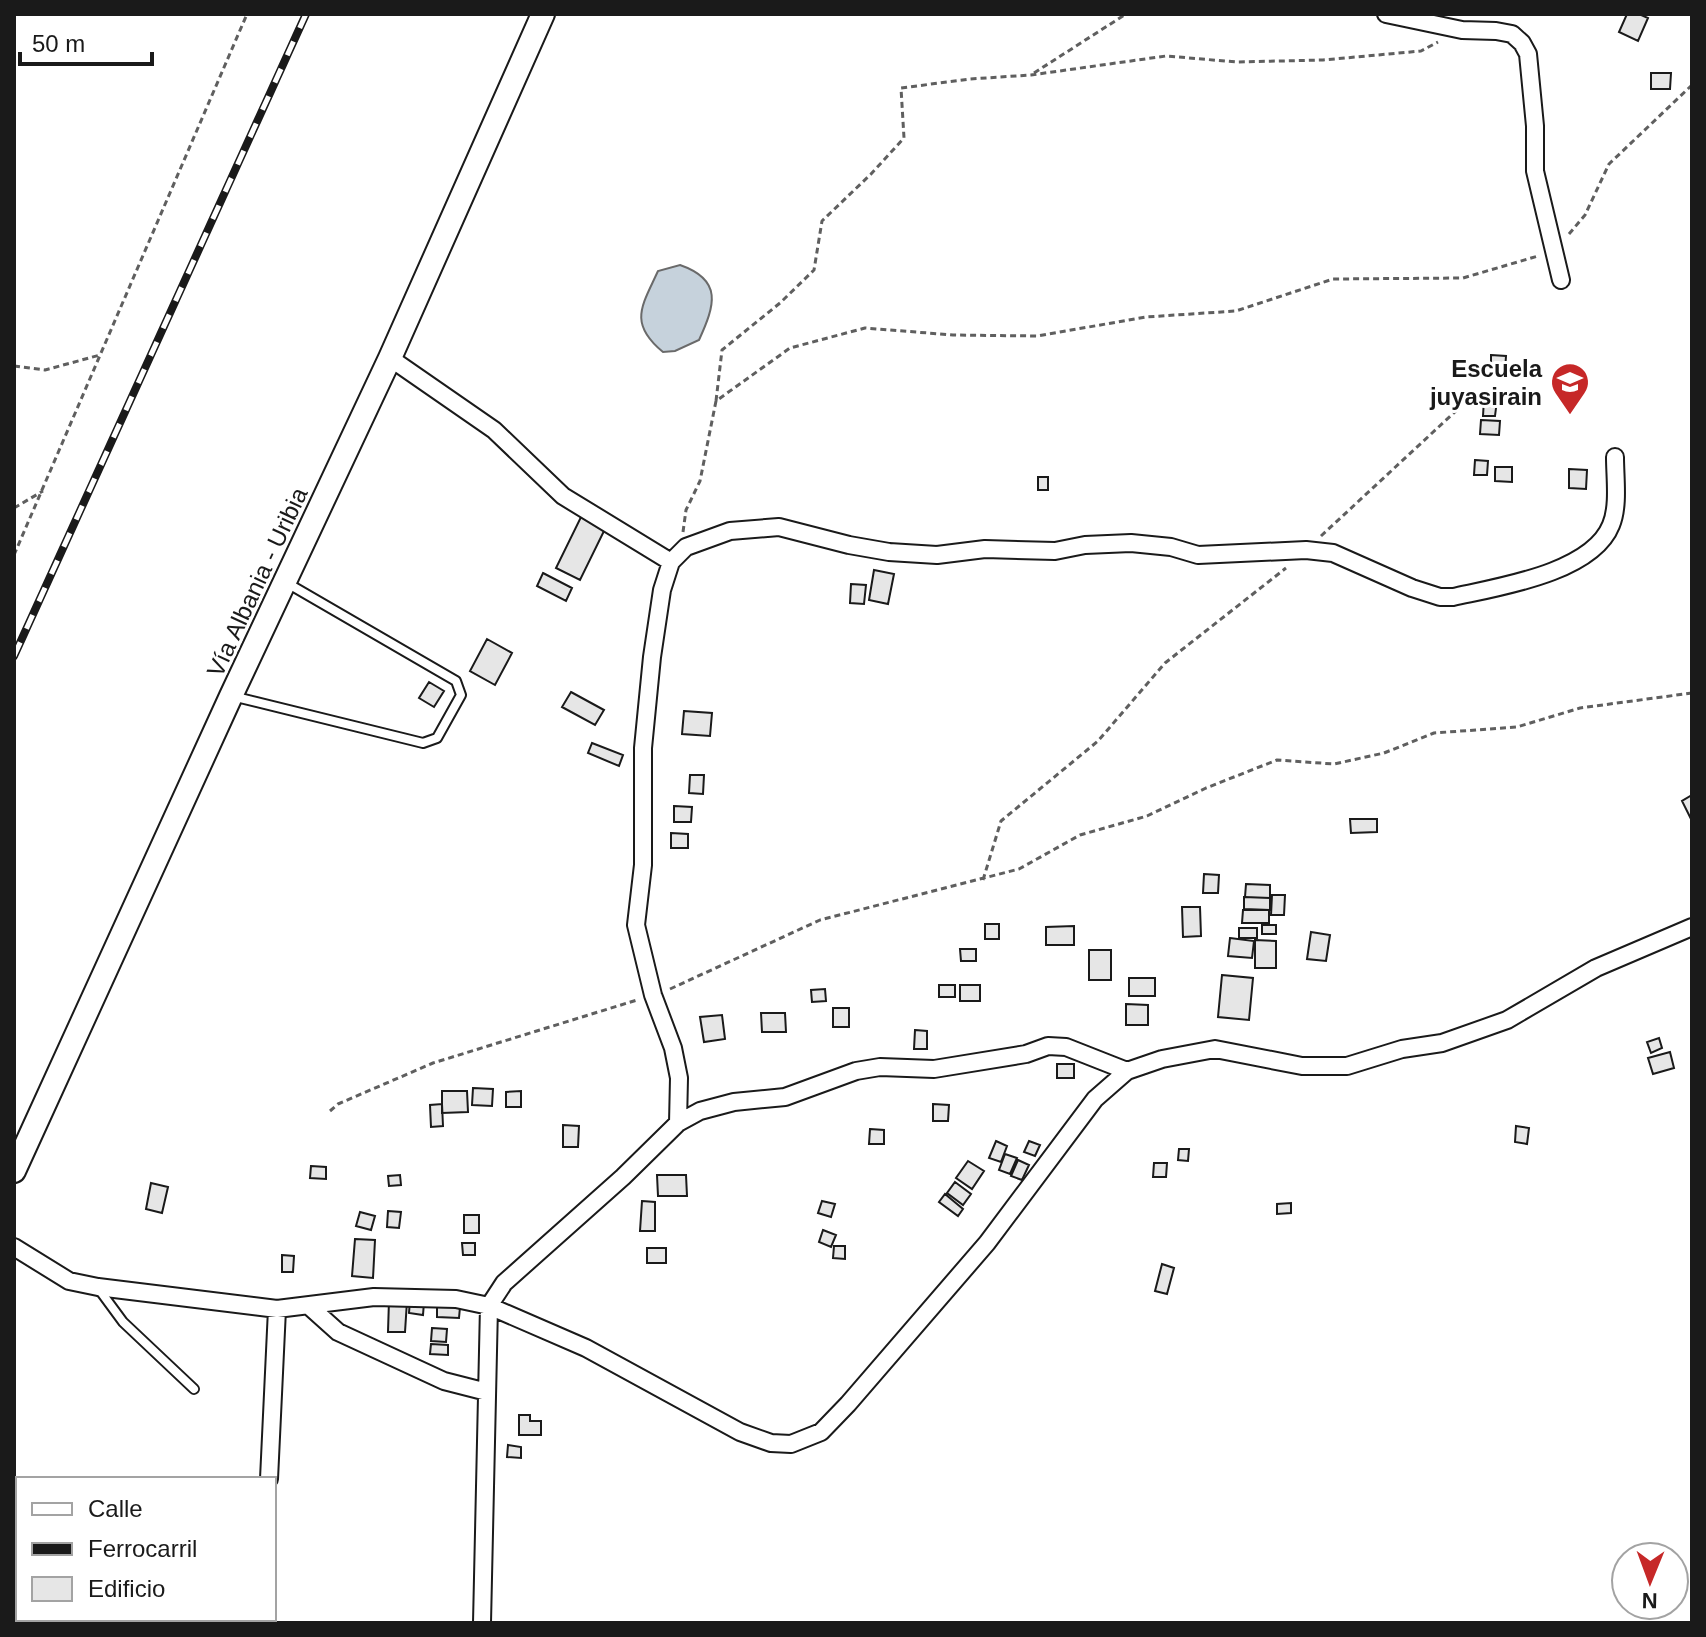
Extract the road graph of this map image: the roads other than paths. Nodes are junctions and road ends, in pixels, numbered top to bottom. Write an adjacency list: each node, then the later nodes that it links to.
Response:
1 (543, 14): 4 (main road, Vía Albania - Uribia)
2 (1386, 14): 3 (street)
3 (1561, 280)
4 (390, 358): 6 (street); 7 (main road, Vía Albania - Uribia)
5 (1615, 457): 6 (street)
6 (671, 562): 11 (street)
7 (287, 583): 8 (main road, Vía Albania - Uribia); 8 (lane)
8 (231, 696): 12 (main road, Vía Albania - Uribia)
9 (1692, 927): 10 (street)
10 (1127, 1071): 11 (street); 16 (street)
11 (678, 1123): 16 (street)
12 (14, 1171)
13 (14, 1247): 14 (street)
14 (98, 1287): 17 (street); 18 (lane)
15 (309, 1306): 16 (street); 17 (street); 19 (street)
16 (489, 1306): 19 (street)
17 (277, 1309): 20 (street)
18 (194, 1389)
19 (487, 1392): 21 (street)
20 (269, 1477)
21 (482, 1623)

